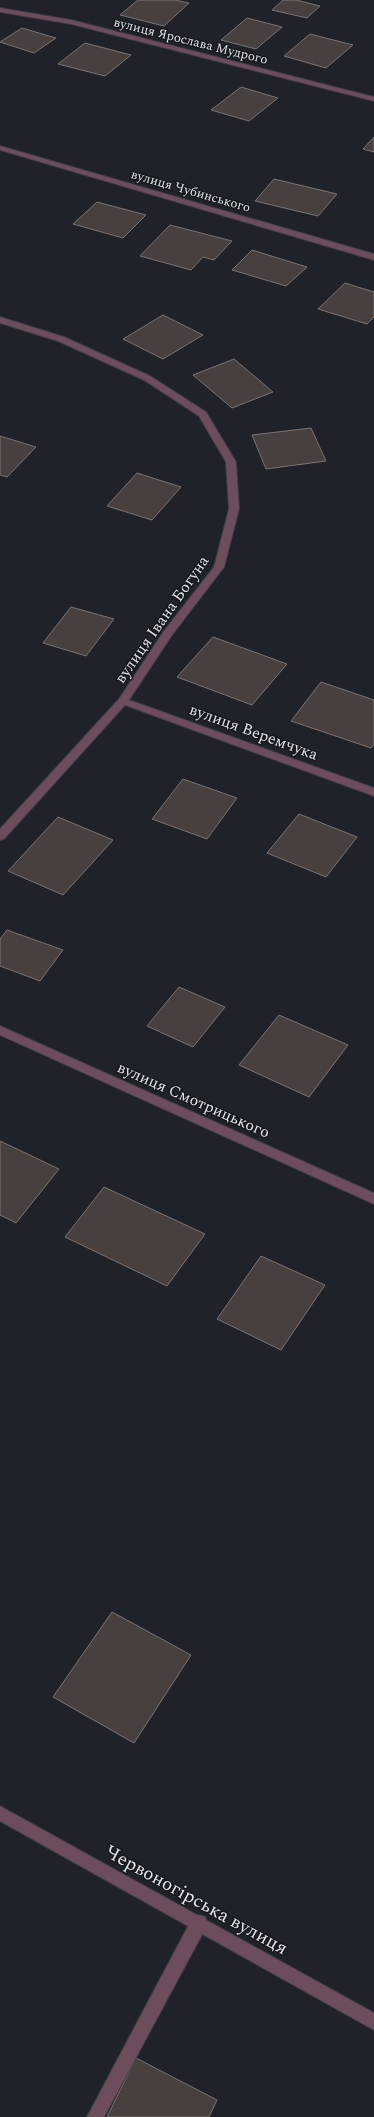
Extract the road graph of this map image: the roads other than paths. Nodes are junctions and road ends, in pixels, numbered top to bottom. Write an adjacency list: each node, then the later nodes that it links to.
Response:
1 (0, 10): 2 (street, вулиця Ярослава Мудрого)
2 (374, 99)
3 (0, 148): 4 (street, вулиця Чубинського)
4 (374, 257)
5 (0, 320): 6 (street, вулиця Івана Богуна)
6 (123, 701): 7 (street, вулиця Веремчука); 8 (street, вулиця Івана Богуна)
7 (374, 792)
8 (0, 836)
9 (0, 1030): 10 (street, вулиця Смотрицького)
10 (374, 1199)
11 (0, 1813): 12 (street, Червоногірська вулиця)
12 (200, 1923): 13 (street, Червоногірська вулиця); 14 (street)
13 (374, 2022)
14 (95, 2117)

